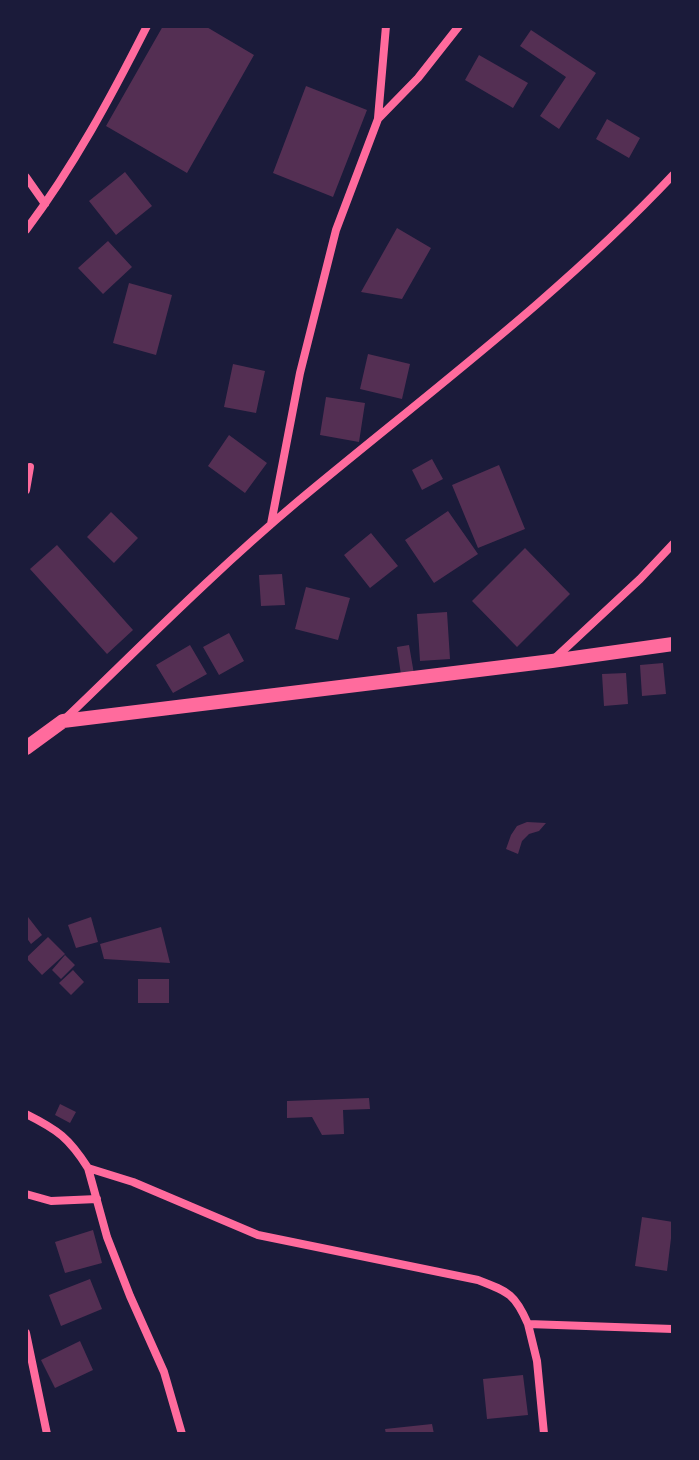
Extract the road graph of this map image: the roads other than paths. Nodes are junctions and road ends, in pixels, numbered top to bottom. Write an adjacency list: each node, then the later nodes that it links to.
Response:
1 (147, 26): 7 (street)
2 (386, 26): 4 (street)
3 (459, 26): 4 (street)
4 (378, 119): 11 (street)
5 (673, 175): 11 (street)
6 (26, 177): 7 (street)
7 (45, 204): 8 (street)
8 (26, 230)
9 (30, 467): 10 (street)
10 (26, 490)
11 (271, 525): 15 (street)
12 (673, 544): 14 (street)
13 (673, 644): 14 (street)
14 (552, 661): 15 (street)
15 (63, 721): 16 (street)
16 (26, 748)
17 (26, 1114): 18 (street)
18 (88, 1168): 20 (street); 21 (street)
19 (26, 1194): 20 (street)
20 (97, 1199): 25 (street)
21 (528, 1324): 22 (street); 26 (street)
22 (673, 1329)
23 (26, 1333): 24 (street)
24 (47, 1434)
25 (182, 1434)
26 (544, 1434)

